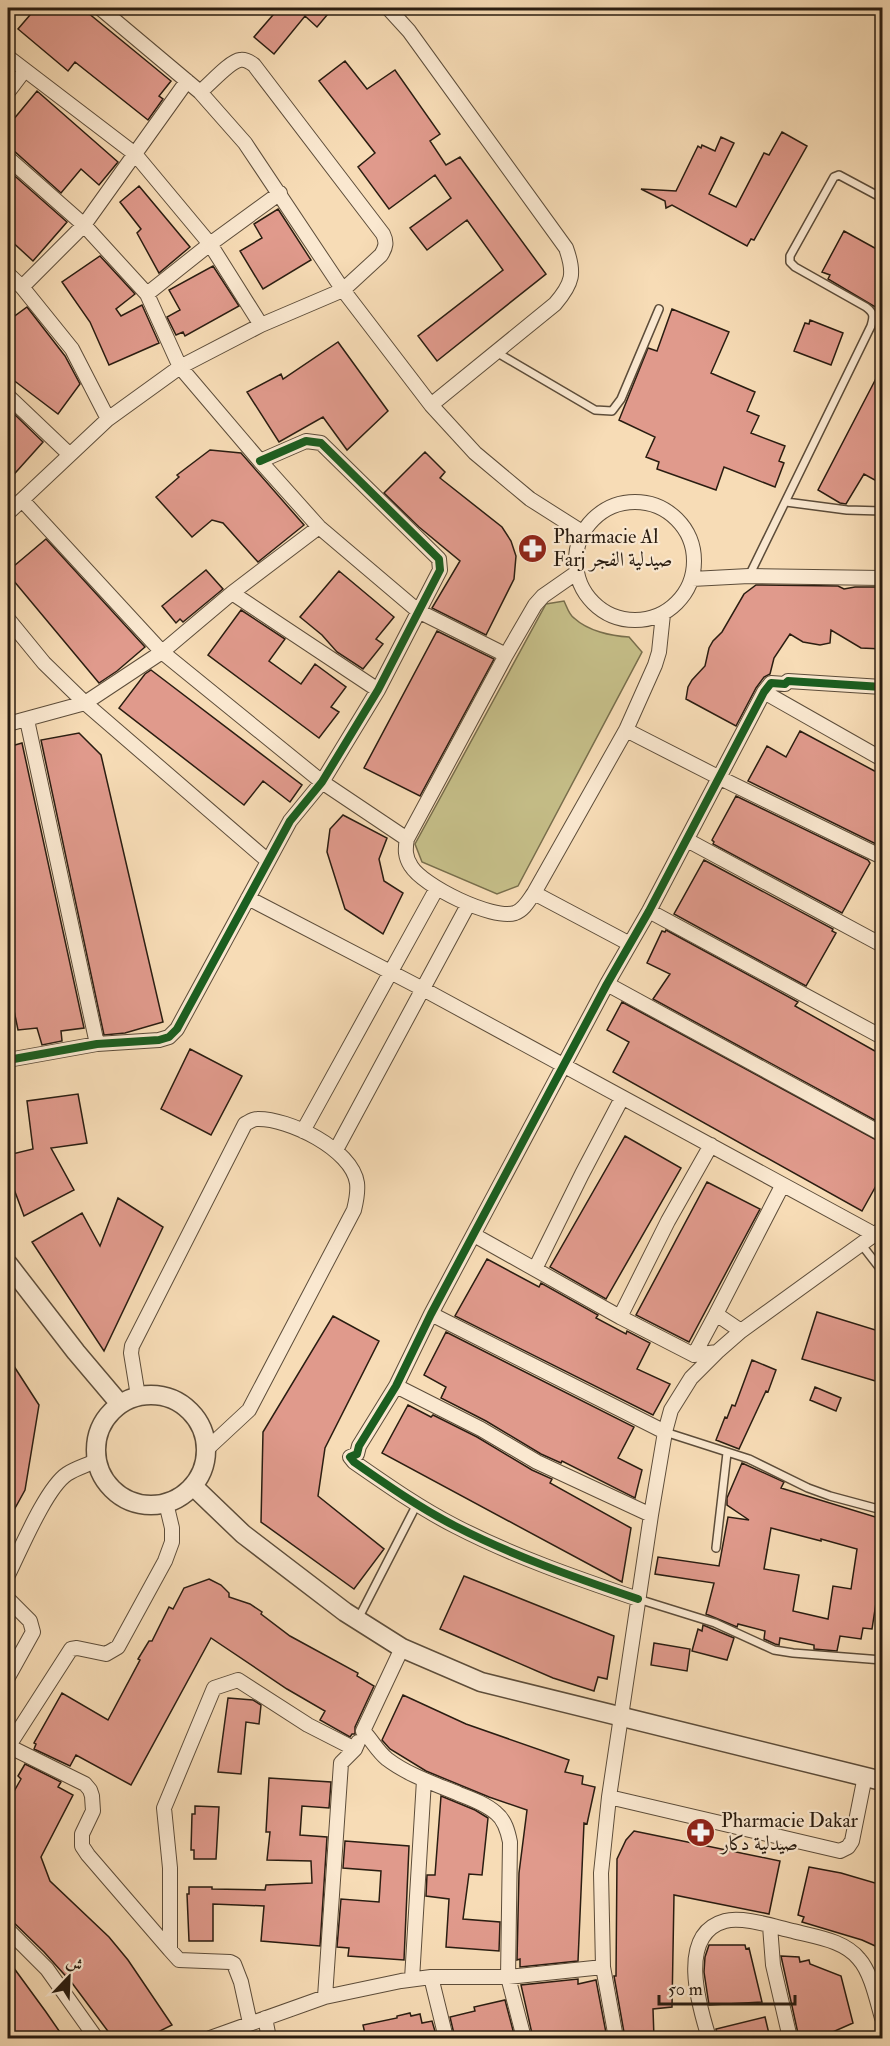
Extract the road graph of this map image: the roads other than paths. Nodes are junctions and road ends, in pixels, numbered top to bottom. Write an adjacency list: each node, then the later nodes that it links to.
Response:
1 (100, 8): 5 (street)
2 (388, 8): 20 (street)
3 (8, 57): 4 (street)
4 (24, 71): 6 (street); 8 (street)
5 (187, 81): 7 (street); 8 (street)
6 (8, 92)
7 (200, 92): 10 (street); 16 (street)
8 (135, 154): 12 (street); 13 (street)
9 (8, 158): 12 (street)
10 (280, 193): 13 (street); 16 (street)
11 (882, 198): 28 (lane)
12 (84, 225): 15 (street); 17 (street)
13 (210, 244): 17 (street); 19 (street)
14 (8, 274): 15 (street)
15 (22, 287): 24 (street)
16 (343, 290): 19 (street); 23 (street)
17 (147, 294): 21 (street)
18 (659, 309): 20 (lane)
19 (261, 325): 21 (street)
20 (496, 352): 23 (street)
21 (180, 367): 24 (street); 26 (street)
22 (8, 396): 25 (street)
23 (431, 405): 32 (street)
24 (108, 419): 25 (street)
25 (69, 454): 27 (street)
26 (260, 461): 31 (street); 38 (street)
27 (22, 500): 29 (street); 41 (street)
28 (786, 502): 30 (lane); 34 (lane)
29 (9, 509)
30 (882, 511)
31 (319, 526): 37 (street); 38 (street)
32 (582, 532): 33 (street); 36 (street)
33 (576, 573): 39 (street); 42 (street)
34 (749, 576): 35 (street); 36 (street)
35 (882, 578)
36 (692, 579): 39 (street)
37 (231, 593): 41 (street); 44 (street)
38 (418, 611): 42 (street); 44 (street)
39 (663, 614): 49 (street)
40 (8, 619): 46 (street)
41 (162, 652): 46 (street); 52 (street)
42 (506, 655): 53 (street)
43 (882, 687): 45 (street)
44 (378, 690): 52 (street)
45 (764, 692): 50 (street); 51 (street)
46 (85, 704): 47 (street); 56 (street)
47 (27, 720): 48 (street); 68 (street)
48 (8, 724)
49 (627, 729): 51 (street); 58 (street)
50 (882, 759)
51 (718, 777): 54 (street); 55 (street)
52 (321, 782): 53 (street); 56 (street)
53 (407, 839): 57 (street)
54 (687, 840): 61 (street); 63 (street)
55 (882, 857)
56 (268, 861): 59 (street)
57 (437, 888): 60 (street); 64 (street)
58 (534, 893): 60 (street); 62 (street)
59 (248, 898): 64 (street); 68 (street)
60 (468, 904): 66 (street)
61 (649, 911): 62 (street); 67 (street)
62 (630, 944): 65 (street)
63 (882, 945)
64 (391, 973): 66 (street); 72 (street)
65 (607, 984): 70 (street); 73 (street)
66 (423, 989): 70 (street); 75 (street)
67 (882, 1037)
68 (97, 1044): 69 (street)
69 (8, 1060)
70 (564, 1066): 71 (street); 78 (street)
71 (622, 1098): 74 (street); 81 (street)
72 (303, 1131): 75 (street); 90 (street)
73 (882, 1134)
74 (711, 1145): 76 (street); 85 (street)
75 (336, 1150): 95 (street)
76 (782, 1186): 77 (street); 84 (street)
77 (880, 1234): 79 (street)
78 (474, 1235): 81 (street); 83 (street)
79 (861, 1244): 82 (lane); 86 (street)
80 (8, 1264): 91 (street)
81 (535, 1269): 85 (street)
82 (882, 1271)
83 (431, 1314): 89 (street); 93 (street)
84 (716, 1314): 86 (street); 88 (street)
85 (620, 1317): 88 (street)
86 (741, 1331): 87 (street)
87 (717, 1352): 88 (street); 93 (street)
88 (694, 1356)
89 (396, 1386): 100 (street); 102 (street)
90 (138, 1396): 91 (street); 95 (street)
91 (120, 1404): 97 (street)
92 (882, 1413): 94 (lane)
93 (665, 1432): 96 (lane); 102 (street)
94 (882, 1448)
95 (207, 1449): 98 (street)
96 (727, 1452): 101 (lane); 103 (lane)
97 (97, 1460): 99 (street); 104 (street)
98 (193, 1486): 99 (street); 107 (street)
99 (166, 1503): 113 (street)
100 (417, 1504): 106 (street); 107 (lane)
101 (882, 1510)
102 (651, 1515): 106 (street)
103 (716, 1548)
104 (8, 1575)
105 (8, 1599): 110 (street)
106 (638, 1599): 109 (lane); 111 (street)
107 (358, 1619): 108 (street)
108 (402, 1648): 111 (street); 112 (street)
109 (882, 1660)
110 (8, 1677)
111 (621, 1718): 115 (street); 117 (street)
112 (363, 1731): 114 (street); 116 (street)
113 (8, 1747): 120 (street)
114 (355, 1749): 120 (street); 125 (street)
115 (874, 1779): 117 (street)
116 (424, 1780): 123 (street); 124 (street)
117 (609, 1797): 121 (street)
118 (770, 1926): 127 (street); 135 (street); 136 (street)
119 (8, 1930): 129 (street)
120 (170, 1950): 128 (street)
121 (603, 1967): 123 (street); 134 (street)
122 (431, 1977): 123 (street); 124 (street); 132 (street)
123 (508, 1977): 133 (street)
124 (412, 1979): 125 (street)
125 (325, 1997): 126 (street)
126 (265, 2018): 128 (street); 131 (street)
127 (882, 2018)
128 (250, 2023): 130 (street)
129 (96, 2038)
130 (210, 2038)
131 (269, 2038)
132 (446, 2038)
133 (524, 2038)
134 (616, 2038)
135 (709, 2038)
136 (790, 2038)

